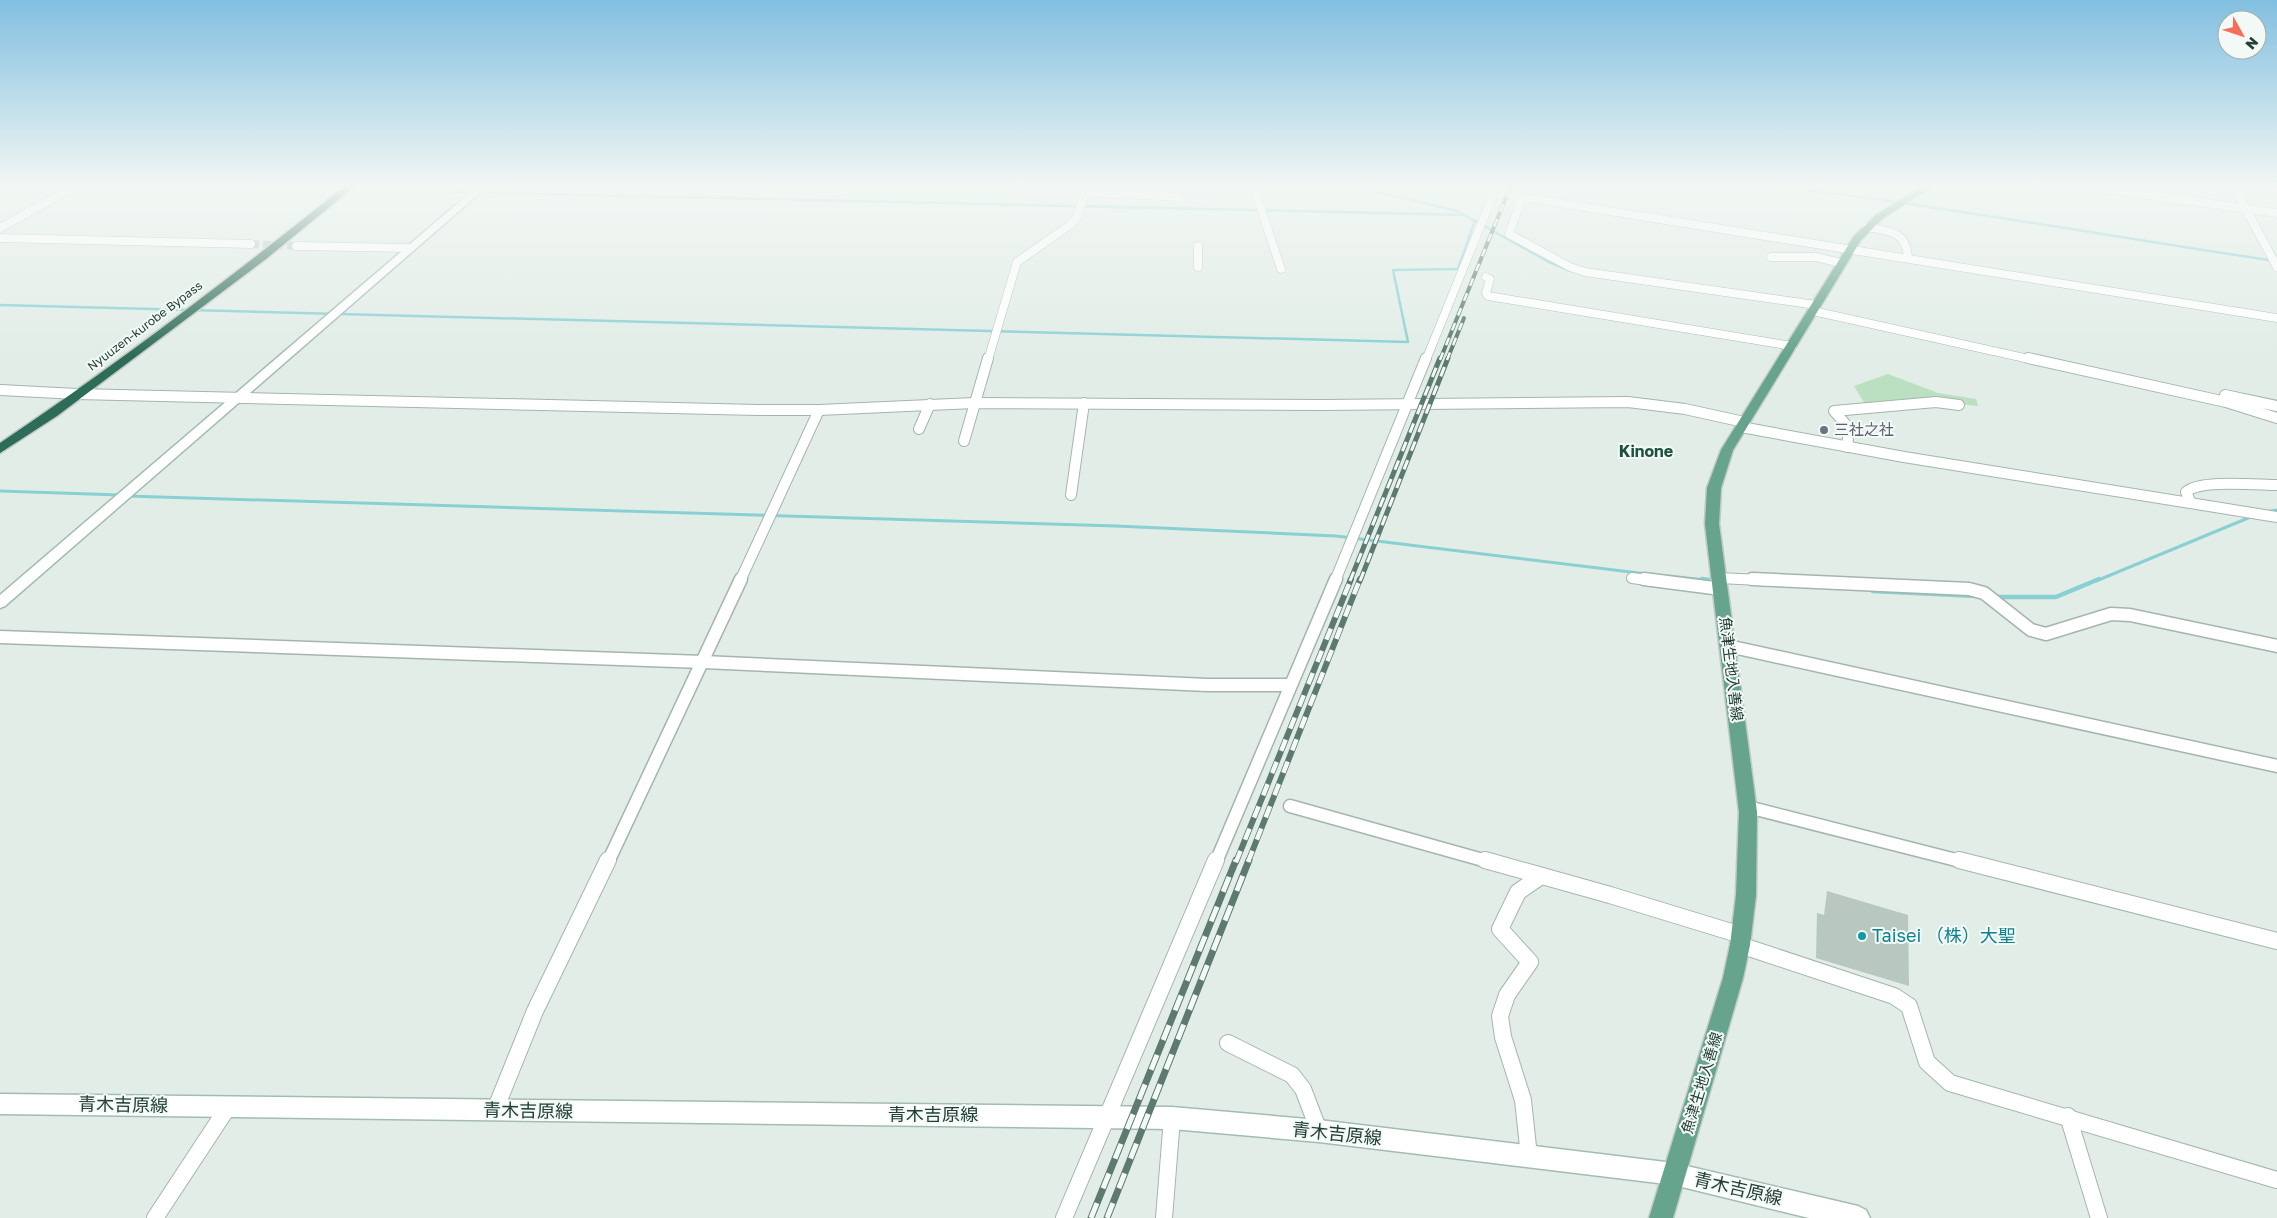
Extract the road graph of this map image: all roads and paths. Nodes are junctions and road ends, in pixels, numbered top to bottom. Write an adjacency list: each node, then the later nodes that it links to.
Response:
1 (161, 242): 12 (street)
2 (281, 242): 28 (highway, Nyuuzen-kurobe Bypass)
3 (417, 242): 15 (main road)
4 (1046, 242): 31 (street)
5 (1272, 242): 22 (street)
6 (1472, 242): 34 (street)
7 (1523, 242): 24 (street)
8 (1808, 242): 16 (street)
9 (1856, 242): 16 (main road, 魚津生地入善線)
10 (1906, 242): 18 (street)
11 (2263, 242): 21 (street)
12 (251, 244)
13 (296, 246): 15 (street)
14 (1198, 246): 20 (street)
15 (410, 248): 29 (main road)
16 (1850, 249): 18 (street); 19 (main road, 魚津生地入善線)
17 (1771, 257): 19 (street)
18 (1908, 258): 25 (street)
19 (1841, 264): 24 (main road, 魚津生地入善線)
20 (1198, 267)
21 (2277, 267)
22 (1281, 269)
23 (1486, 277): 26 (street)
24 (1814, 308): 26 (main road, 魚津生地入善線); 30 (street)
25 (2277, 318)
26 (1792, 346): 39 (main road, 魚津生地入善線)
27 (0, 390): 28 (street)
28 (77, 394): 29 (street); 43 (highway, Nyuuzen-kurobe Bypass)
29 (242, 396): 37 (street); 50 (main road)
30 (2226, 402): 36 (street); 38 (street)
31 (974, 403): 32 (street); 33 (street); 41 (street)
32 (1084, 403): 34 (street); 45 (street)
33 (930, 404): 37 (street); 40 (street)
34 (1408, 405): 39 (street); 55 (street)
35 (1960, 405): 42 (street)
36 (2277, 406)
37 (819, 410): 54 (street)
38 (2277, 418)
39 (1743, 424): 42 (street); 49 (main road, 魚津生地入善線)
40 (919, 429)
41 (964, 441)
42 (1847, 448): 46 (street)
43 (0, 449)
44 (2277, 485): 46 (street)
45 (1071, 494)
46 (2191, 503): 47 (street)
47 (2277, 517)
48 (1632, 578): 49 (street)
49 (1720, 583): 52 (main road, 魚津生地入善線); 53 (street)
50 (0, 603)
51 (0, 637): 54 (street)
52 (1728, 646): 56 (street); 58 (main road, 魚津生地入善線)
53 (2277, 646)
54 (703, 662): 55 (street); 65 (street)
55 (1289, 685): 66 (street)
56 (2277, 766)
57 (1290, 806): 59 (street)
58 (1748, 807): 60 (main road, 魚津生地入善線); 61 (street)
59 (1541, 876): 60 (street); 70 (street)
60 (1741, 940): 67 (street); 71 (main road, 魚津生地入善線)
61 (2277, 941)
62 (1228, 1043): 69 (street)
63 (0, 1104): 64 (main road, 青木吉原線)
64 (228, 1107): 65 (main road, 青木吉原線); 73 (street)
65 (495, 1110): 66 (main road, 青木吉原線)
66 (1107, 1116): 68 (main road, 青木吉原線); 74 (street)
67 (2068, 1116): 72 (street); 78 (street)
68 (1172, 1118): 69 (main road, 青木吉原線); 75 (street)
69 (1319, 1131): 70 (main road, 青木吉原線)
70 (1529, 1156): 71 (main road, 青木吉原線)
71 (1674, 1174): 76 (main road, 魚津生地入善線); 77 (main road, 青木吉原線)
72 (2277, 1180)
73 (155, 1218)
74 (1064, 1218)
75 (1164, 1218)
76 (1661, 1218)
77 (1858, 1218)
78 (2099, 1218)

